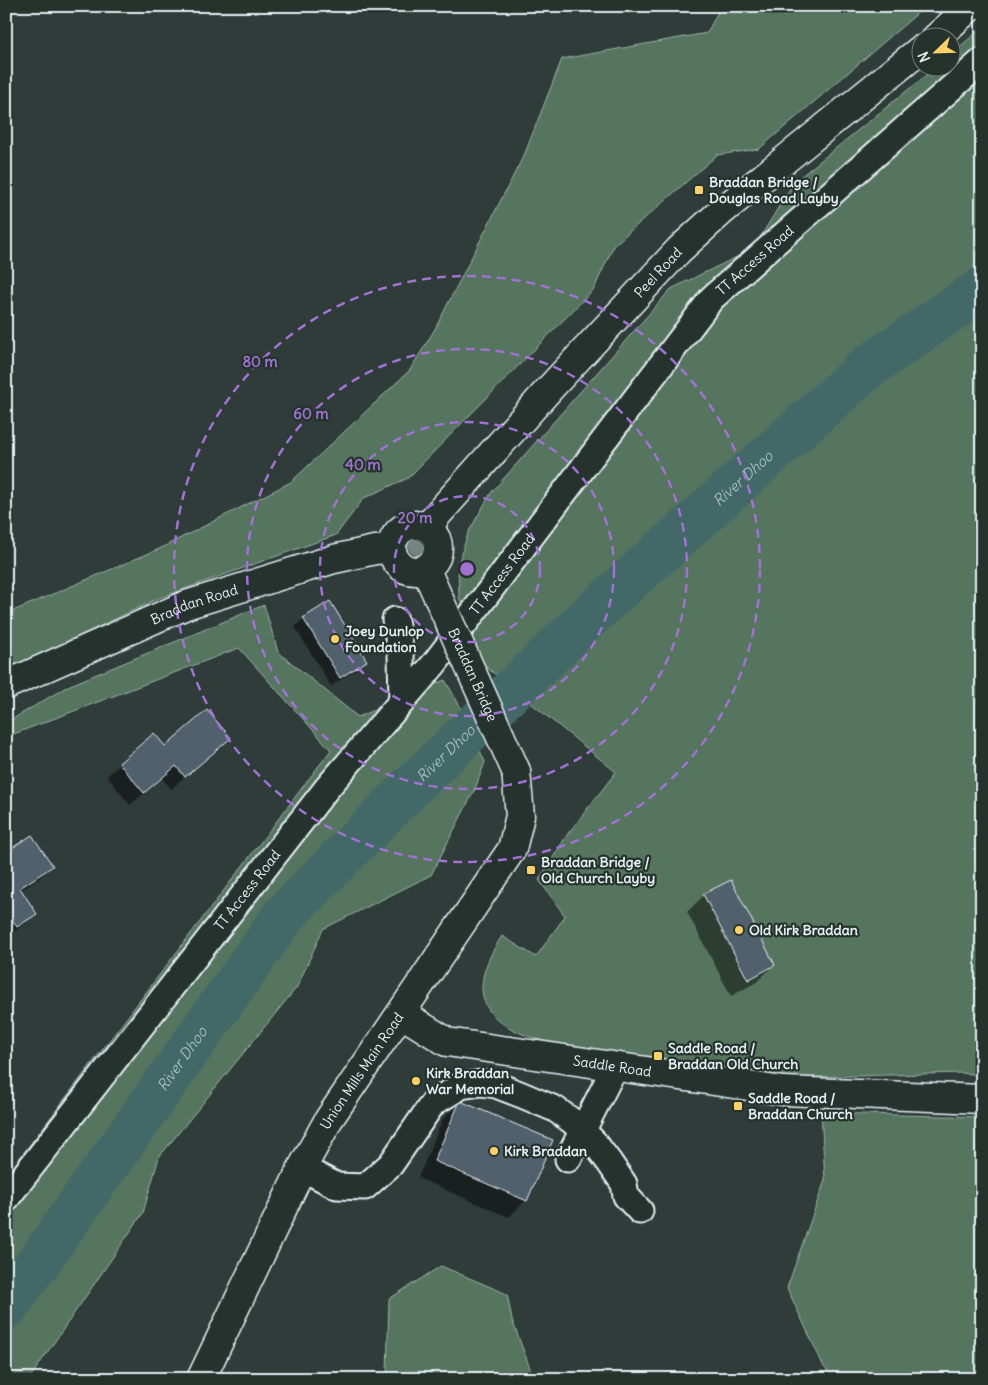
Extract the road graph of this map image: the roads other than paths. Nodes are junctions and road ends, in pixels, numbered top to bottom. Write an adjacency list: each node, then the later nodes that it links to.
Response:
1 (971, 6): 2 (highway)
2 (947, 28)
3 (910, 58): 5 (highway, Peel Road)
4 (982, 61): 10 (lane, TT Access Road)
5 (428, 528): 6 (highway); 7 (highway)
6 (391, 549): 7 (highway); 9 (highway, Braddan Road)
7 (428, 574): 11 (highway, Braddan Bridge, bridge)
8 (395, 620): 10 (lane)
9 (6, 685)
10 (402, 702): 18 (lane, TT Access Road)
11 (516, 771): 12 (highway, Union Mills Main Road)
12 (402, 1014): 13 (highway, Saddle Road); 17 (highway, Union Mills Main Road)
13 (615, 1067): 14 (highway, Saddle Road); 15 (lane)
14 (982, 1099)
15 (582, 1130): 16 (lane); 17 (lane); 19 (lane)
16 (568, 1159)
17 (302, 1168): 20 (highway, Union Mills Main Road)
18 (6, 1199)
19 (640, 1211)
20 (200, 1379)

